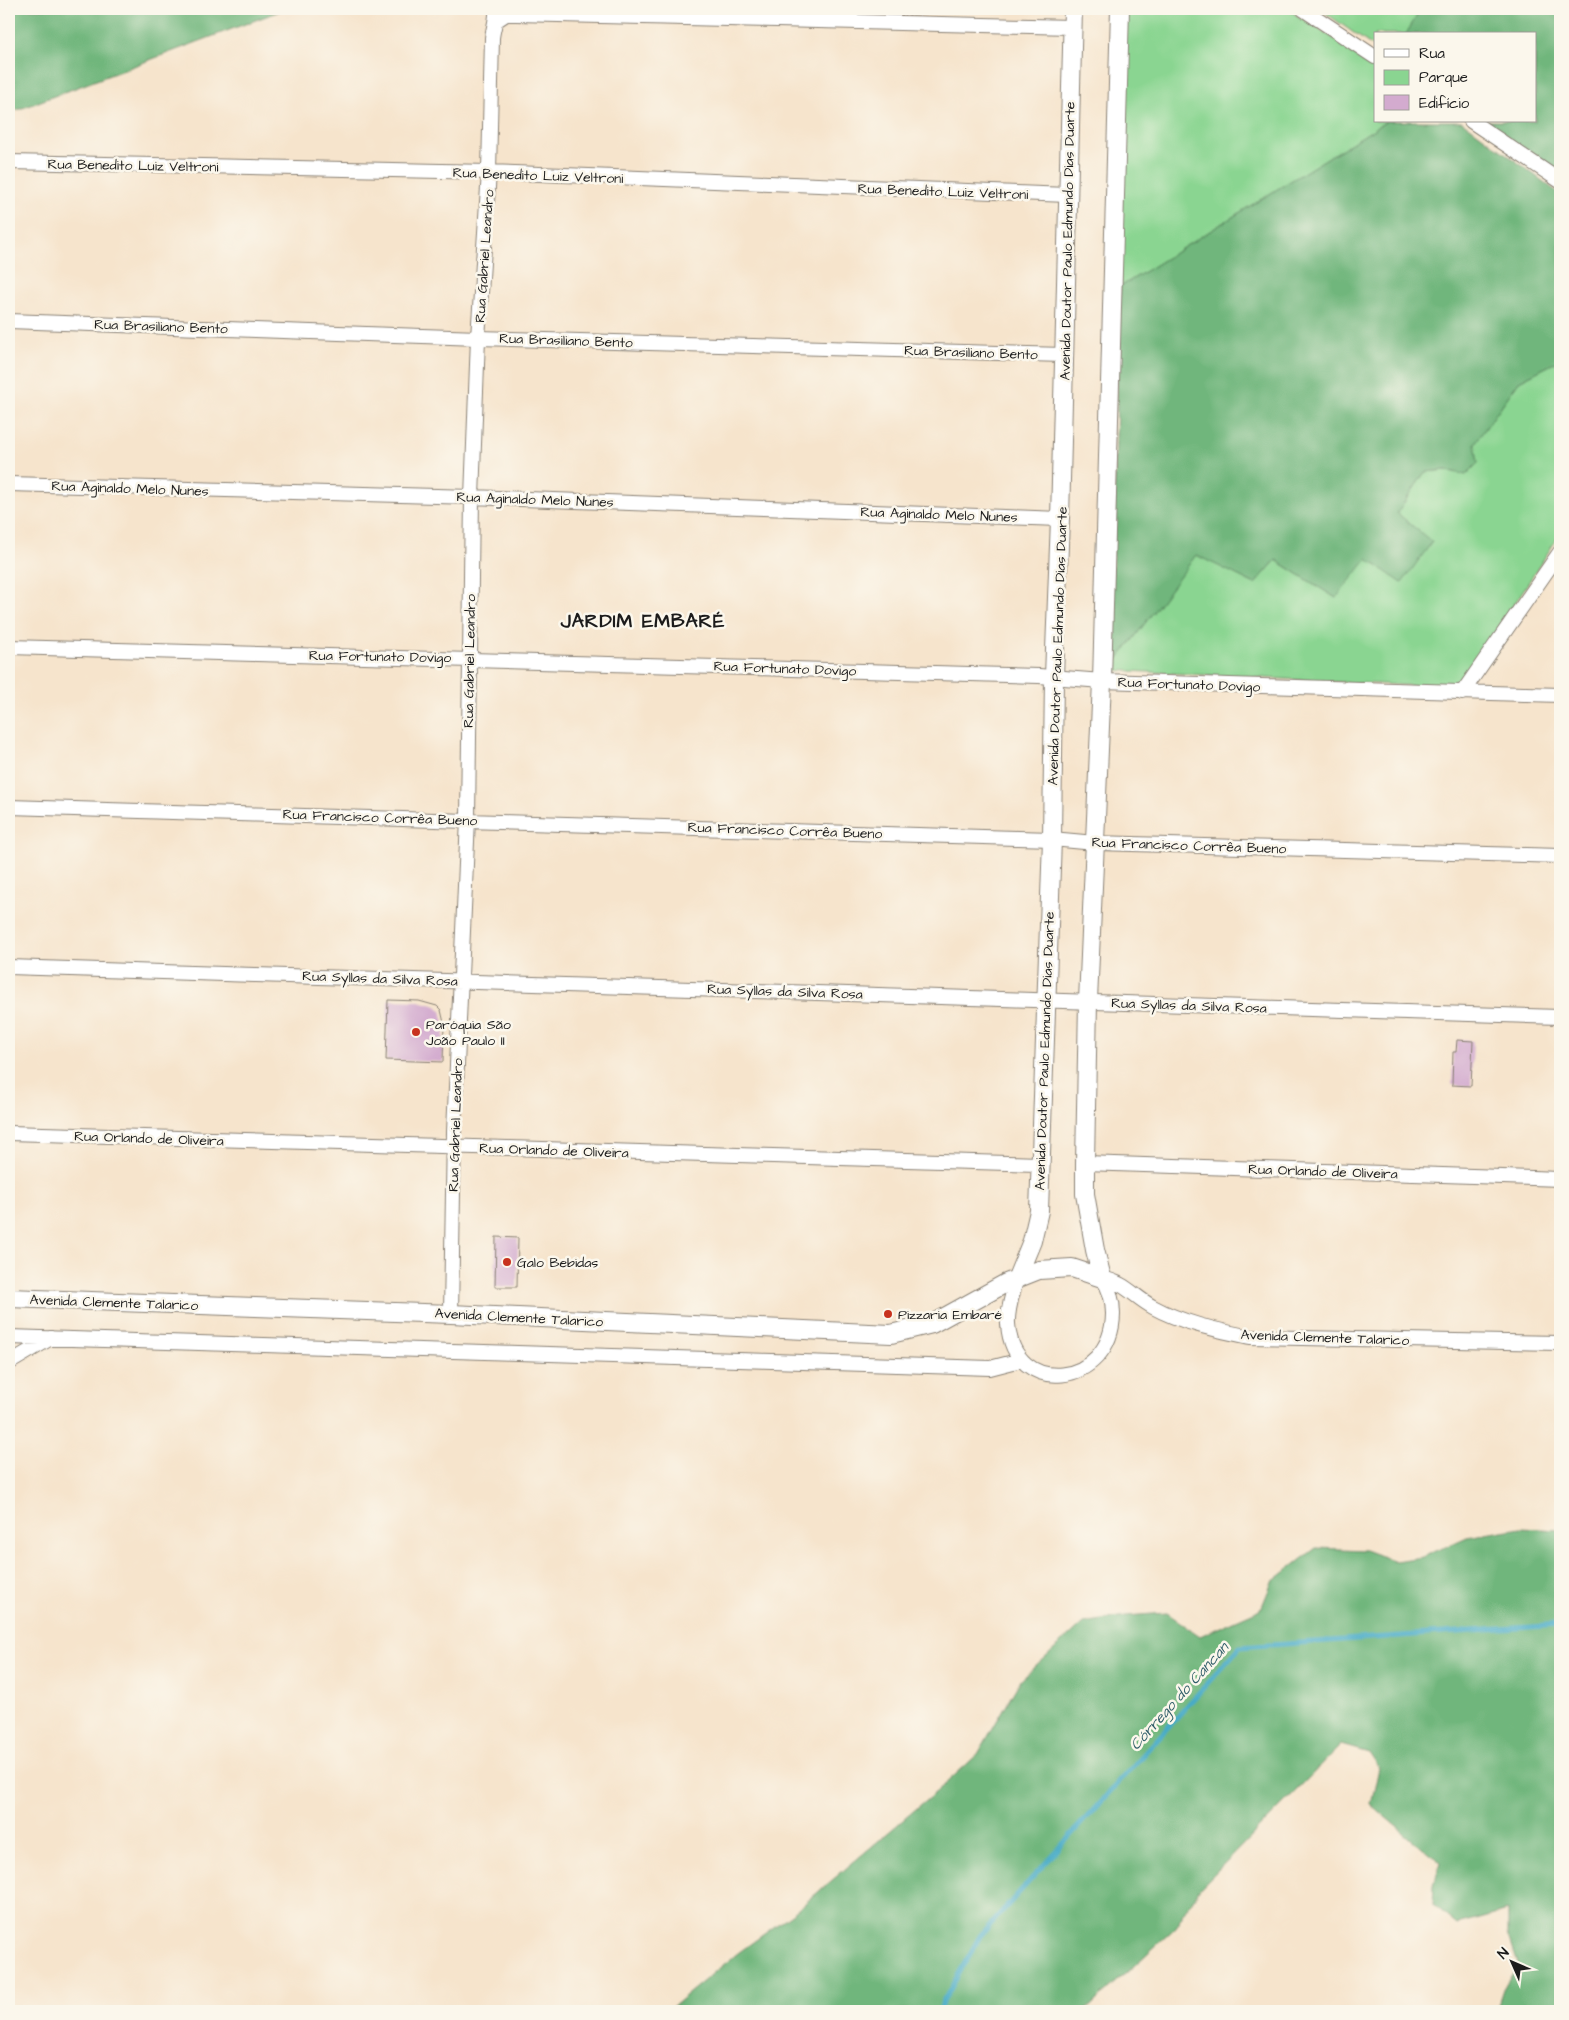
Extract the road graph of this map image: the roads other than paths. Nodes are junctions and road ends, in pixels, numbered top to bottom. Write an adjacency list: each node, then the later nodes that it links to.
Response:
1 (1073, 9): 5 (street, Avenida Doutor Paulo Edmundo Dias Duarte)
2 (1120, 9): 22 (street)
3 (1303, 9): 6 (street)
4 (496, 14): 5 (street); 9 (street, Rua Gabriel Leandro)
5 (1072, 27): 11 (street, Avenida Doutor Paulo Edmundo Dias Duarte)
6 (1374, 56)
7 (1472, 122): 10 (street)
8 (9, 162): 9 (street, Rua Benedito Luiz Veltroni)
9 (489, 172): 11 (street, Rua Benedito Luiz Veltroni); 13 (street, Rua Gabriel Leandro)
10 (1560, 181)
11 (1068, 195): 14 (street, Avenida Doutor Paulo Edmundo Dias Duarte)
12 (9, 321): 13 (street, Rua Brasiliano Bento)
13 (478, 338): 14 (street, Rua Brasiliano Bento); 16 (street, Rua Gabriel Leandro)
14 (1064, 355): 17 (street, Avenida Doutor Paulo Edmundo Dias Duarte)
15 (9, 484): 16 (street, Rua Aginaldo Melo Nunes)
16 (472, 497): 17 (street, Rua Aginaldo Melo Nunes); 20 (street, Rua Gabriel Leandro)
17 (1060, 518): 21 (street, Avenida Doutor Paulo Edmundo Dias Duarte)
18 (1560, 552): 23 (street)
19 (9, 647): 20 (street, Rua Fortunato Dovigo)
20 (468, 658): 21 (street, Rua Fortunato Dovigo); 26 (street, Rua Gabriel Leandro)
21 (1054, 676): 22 (street, Rua Fortunato Dovigo); 27 (street, Avenida Doutor Paulo Edmundo Dias Duarte)
22 (1102, 681): 23 (street, Rua Fortunato Dovigo); 28 (street)
23 (1462, 693): 24 (street, Rua Fortunato Dovigo)
24 (1560, 695)
25 (9, 806): 26 (street, Rua Francisco Corrêa Bueno)
26 (468, 819): 27 (street, Rua Francisco Corrêa Bueno); 31 (street, Rua Gabriel Leandro)
27 (1052, 839): 28 (street, Rua Francisco Corrêa Bueno); 32 (street, Avenida Doutor Paulo Edmundo Dias Duarte)
28 (1095, 843): 29 (street, Rua Francisco Corrêa Bueno); 33 (street)
29 (1560, 856)
30 (9, 967): 31 (street, Rua Syllas da Silva Rosa)
31 (460, 980): 32 (street, Rua Syllas da Silva Rosa); 36 (street, Rua Gabriel Leandro)
32 (1046, 999): 33 (street, Rua Syllas da Silva Rosa); 38 (street, Avenida Doutor Paulo Edmundo Dias Duarte)
33 (1088, 1001): 34 (street, Rua Syllas da Silva Rosa); 37 (street)
34 (1560, 1017)
35 (9, 1134): 36 (street, Rua Orlando de Oliveira)
36 (453, 1146): 38 (street, Rua Orlando de Oliveira); 43 (street, Rua Gabriel Leandro)
37 (1085, 1163): 39 (street, Rua Orlando de Oliveira); 40 (street)
38 (1039, 1164): 41 (street, Avenida Doutor Paulo Edmundo Dias Duarte)
39 (1560, 1179)
40 (1102, 1278): 41 (street, Avenida Clemente Talarico); 46 (street, Avenida Clemente Talarico); 47 (street)
41 (1016, 1280): 43 (street, Avenida Clemente Talarico); 47 (street)
42 (9, 1298): 43 (street, Avenida Clemente Talarico)
43 (451, 1314)
44 (9, 1337): 45 (street)
45 (52, 1337): 47 (street); 48 (street)
46 (1560, 1343)
47 (1021, 1360)
48 (9, 1363)

